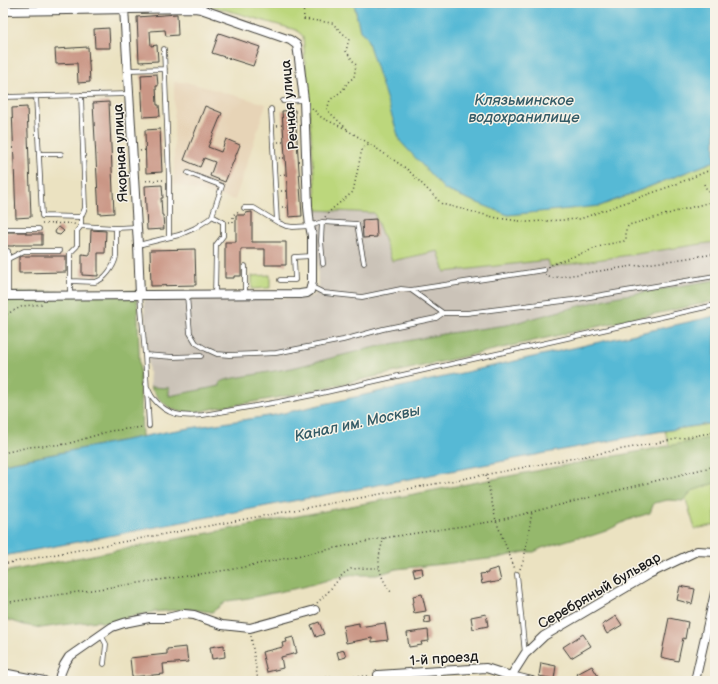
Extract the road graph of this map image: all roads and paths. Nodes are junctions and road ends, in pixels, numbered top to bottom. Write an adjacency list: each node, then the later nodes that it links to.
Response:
1 (303, 3): 14 (path)
2 (124, 8): 3 (street, Речная улица); 6 (street, Якорная улица); 11 (street, Речная улица)
3 (3, 11)
4 (164, 50): 5 (lane)
5 (165, 69): 6 (lane); 20 (lane)
6 (128, 70): 7 (street, Якорная улица)
7 (129, 94): 8 (lane); 21 (street, Якорная улица)
8 (81, 95): 9 (lane); 27 (lane)
9 (36, 96): 10 (lane); 16 (lane)
10 (3, 97)
11 (304, 100): 12 (lane); 14 (path); 32 (street, Речная улица)
12 (283, 101)
13 (271, 109): 29 (lane)
14 (348, 130): 15 (path)
15 (370, 144): 18 (path); 30 (path)
16 (39, 154): 17 (lane); 27 (lane)
17 (60, 154)
18 (715, 168)
19 (188, 173): 26 (lane)
20 (169, 180): 21 (path); 37 (lane)
21 (134, 182): 33 (street, Якорная улица)
22 (704, 184): 24 (path)
23 (715, 201): 24 (path)
24 (709, 202): 47 (path)
25 (244, 208): 28 (path); 29 (lane)
26 (212, 216): 28 (lane); 37 (lane)
27 (81, 217): 31 (lane)
28 (223, 222): 56 (lane)
29 (277, 222): 32 (lane)
30 (322, 222): 32 (lane); 44 (lane); 45 (lane)
31 (81, 226): 34 (lane); 50 (lane)
32 (310, 226): 42 (street, Речная улица)
33 (137, 227): 34 (lane); 38 (street, Якорная улица)
34 (116, 228): 50 (lane)
35 (3, 229): 36 (lane)
36 (39, 229)
37 (169, 237): 38 (lane)
38 (138, 245): 54 (street, Якорная улица)
39 (8, 251): 43 (lane)
40 (60, 251): 43 (lane)
41 (715, 254): 47 (path)
42 (312, 256): 49 (lane); 52 (street, Речная улица)
43 (8, 259): 51 (lane)
44 (364, 263)
45 (323, 264)
46 (245, 266): 57 (lane)
47 (544, 270): 53 (lane)
48 (715, 276): 62 (lane)
49 (280, 280)
50 (70, 281): 60 (lane)
51 (5, 283): 58 (lane)
52 (312, 287): 53 (lane); 57 (street)
53 (411, 290): 62 (lane)
54 (140, 295): 55 (street); 60 (street); 64 (lane)
55 (187, 295): 56 (street); 62 (lane)
56 (215, 295): 57 (street)
57 (245, 295)
58 (6, 296): 59 (street)
59 (44, 296): 60 (street); 63 (path)
60 (70, 296)
61 (715, 305): 66 (lane)
62 (443, 313)
63 (3, 316)
64 (144, 355): 65 (lane); 66 (lane)
65 (201, 356)
66 (146, 384): 67 (lane)
67 (149, 426): 69 (path)
68 (715, 432): 71 (path)
69 (3, 453)
70 (715, 466): 72 (path)
71 (486, 475): 73 (path); 76 (path)
72 (532, 512): 73 (path); 78 (path)
73 (496, 521): 74 (path); 78 (path)
74 (384, 538): 77 (path); 81 (path)
75 (715, 552): 85 (street, Серебряный бульвар)
76 (3, 564)
77 (379, 568): 79 (path); 82 (path)
78 (517, 574): 85 (lane)
79 (390, 592)
80 (715, 593): 94 (street)
81 (3, 603)
82 (314, 610): 83 (street)
83 (250, 628): 84 (street); 92 (path)
84 (101, 634): 86 (lane); 91 (street)
85 (525, 654): 89 (street, Серебряный бульвар)
86 (104, 664)
87 (3, 673): 90 (street)
88 (378, 678): 89 (street, 1-й проезд); 92 (path)
89 (511, 678): 93 (street, 1-й проезд)
90 (44, 681)
91 (59, 681)
92 (258, 681)
93 (532, 681)
94 (696, 681)

